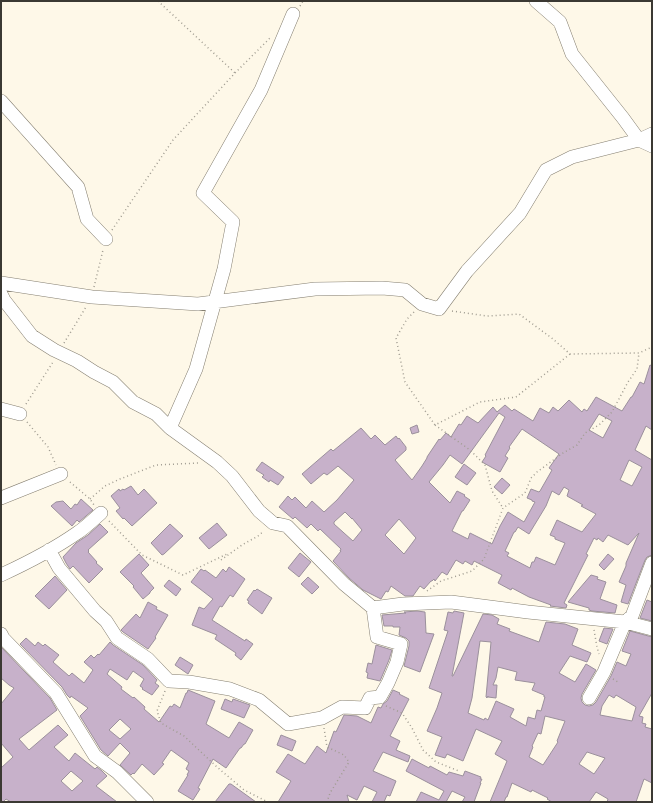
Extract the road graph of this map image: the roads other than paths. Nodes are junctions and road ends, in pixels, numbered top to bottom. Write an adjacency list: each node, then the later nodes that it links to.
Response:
1 (536, 1): 5 (street)
2 (293, 14): 10 (street)
3 (1, 101): 7 (street)
4 (652, 134): 5 (street)
5 (639, 140): 6 (street); 10 (street)
6 (652, 146)
7 (106, 239)
8 (1, 283): 10 (street)
9 (1, 294): 13 (street)
10 (215, 302): 13 (street)
11 (1, 409): 12 (street)
12 (20, 414)
13 (170, 428): 20 (street)
14 (61, 474): 15 (street)
15 (1, 498)
16 (101, 513): 17 (street)
17 (49, 550): 19 (street); 20 (street)
18 (652, 563): 21 (street)
19 (1, 575)
20 (373, 608): 21 (street)
21 (625, 622): 22 (street); 24 (street)
22 (652, 629)
23 (2, 637): 25 (street)
24 (589, 698)
25 (147, 802)

